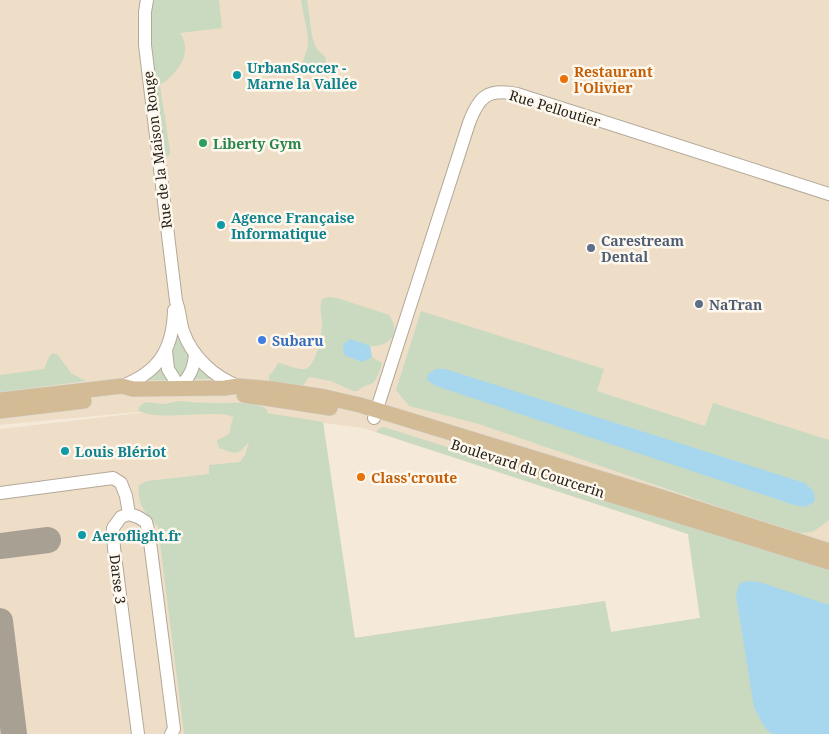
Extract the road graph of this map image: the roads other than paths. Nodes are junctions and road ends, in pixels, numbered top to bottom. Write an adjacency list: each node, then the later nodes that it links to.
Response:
1 (147, 0): 3 (street, Rue de la Maison Rouge)
2 (829, 194): 11 (street, Rue Pelloutier)
3 (176, 301): 4 (street); 5 (street)
4 (166, 352): 6 (street); 7 (street)
5 (195, 354): 7 (street); 8 (street)
6 (128, 387): 7 (main road, Boulevard du Courcerin); 9 (main road, Boulevard du Courcerin); 10 (main road, Boulevard du Courcerin)
7 (179, 387): 8 (main road, Boulevard du Courcerin)
8 (232, 387): 11 (main road, Boulevard du Courcerin)
9 (0, 400)
10 (0, 411)
11 (375, 414): 14 (main road, Boulevard du Courcerin); 15 (main road, Boulevard du Courcerin)
12 (0, 492): 13 (street)
13 (129, 514): 16 (street, Darse 3); 17 (street)
14 (829, 551)
15 (829, 562)
16 (138, 734)
17 (171, 734)

